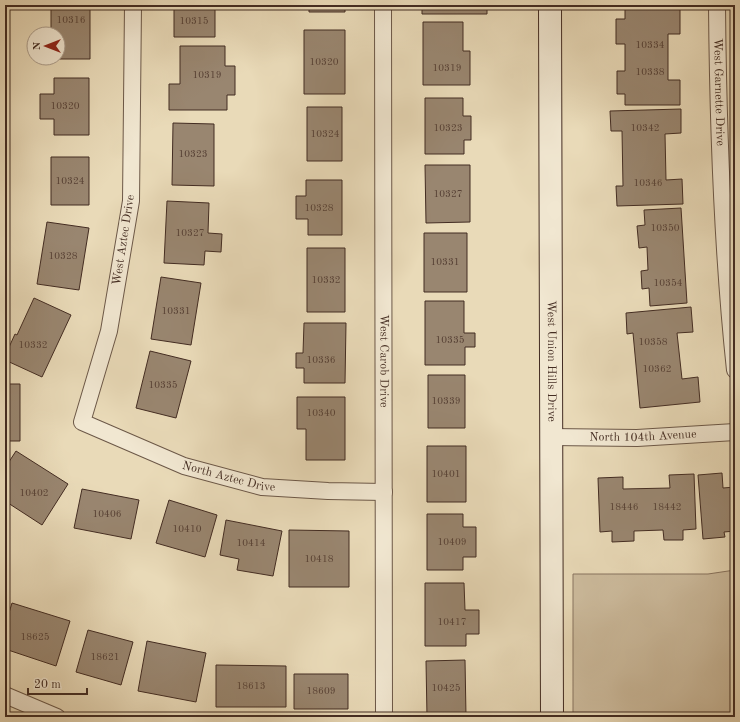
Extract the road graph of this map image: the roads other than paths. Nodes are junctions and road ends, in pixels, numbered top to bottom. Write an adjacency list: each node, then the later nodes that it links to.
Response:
1 (133, 5): 6 (street, West Aztec Drive)
2 (383, 5): 9 (street, West Carob Drive)
3 (550, 5): 8 (main road, West Union Hills Drive)
4 (717, 5): 5 (street, West Garnette Drive)
5 (735, 370)
6 (82, 422): 9 (street, North Aztec Drive)
7 (735, 432): 8 (street, North 104th Avenue)
8 (551, 437): 13 (main road, West Union Hills Drive)
9 (384, 492): 12 (street, West Carob Drive)
10 (5, 695): 11 (street)
11 (57, 717)
12 (384, 717)
13 (552, 717)

